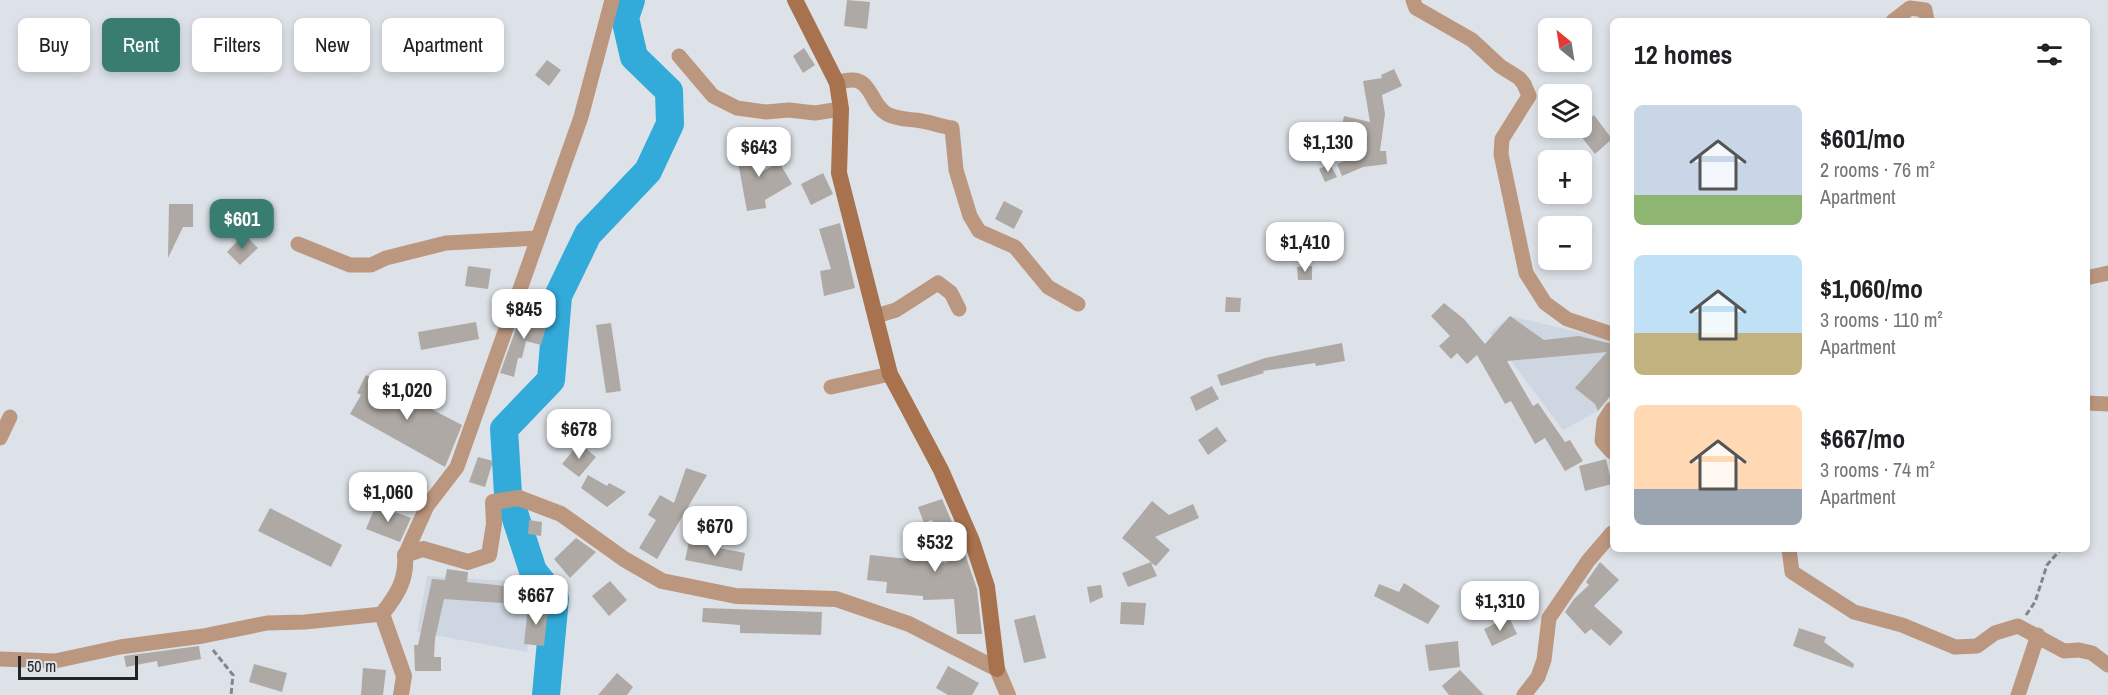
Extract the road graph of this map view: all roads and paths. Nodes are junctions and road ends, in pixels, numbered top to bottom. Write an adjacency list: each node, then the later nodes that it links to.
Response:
1 (612, 0): 9 (street)
2 (795, 0): 7 (main road)
3 (1413, 0): 16 (street)
4 (1897, 18): 5 (street)
5 (1927, 18)
6 (679, 57): 8 (street)
7 (837, 83): 8 (main road); 13 (street)
8 (841, 109): 15 (main road)
9 (538, 238): 10 (street); 28 (street)
10 (298, 244)
11 (2108, 273): 12 (street)
12 (2090, 277)
13 (1078, 304)
14 (959, 309): 15 (street)
15 (876, 316): 17 (main road)
16 (1610, 333)
17 (890, 374): 18 (street); 35 (main road)
18 (831, 387)
19 (2090, 403): 20 (street)
20 (2108, 404)
21 (1610, 412): 24 (street)
22 (10, 417): 23 (street)
23 (0, 438)
24 (1610, 450)
25 (1610, 535): 39 (street)
26 (1789, 552): 30 (street)
27 (2058, 552): 30 (path)
28 (405, 555): 29 (street); 35 (street)
29 (382, 614): 32 (street); 37 (street)
30 (2018, 626): 31 (street)
31 (2038, 635): 34 (street); 40 (street)
32 (203, 636): 33 (street); 36 (path)
33 (0, 659)
34 (2108, 665)
35 (997, 669): 38 (street)
36 (231, 695)
37 (401, 695)
38 (1008, 695)
39 (1524, 695)
40 (2018, 695)

